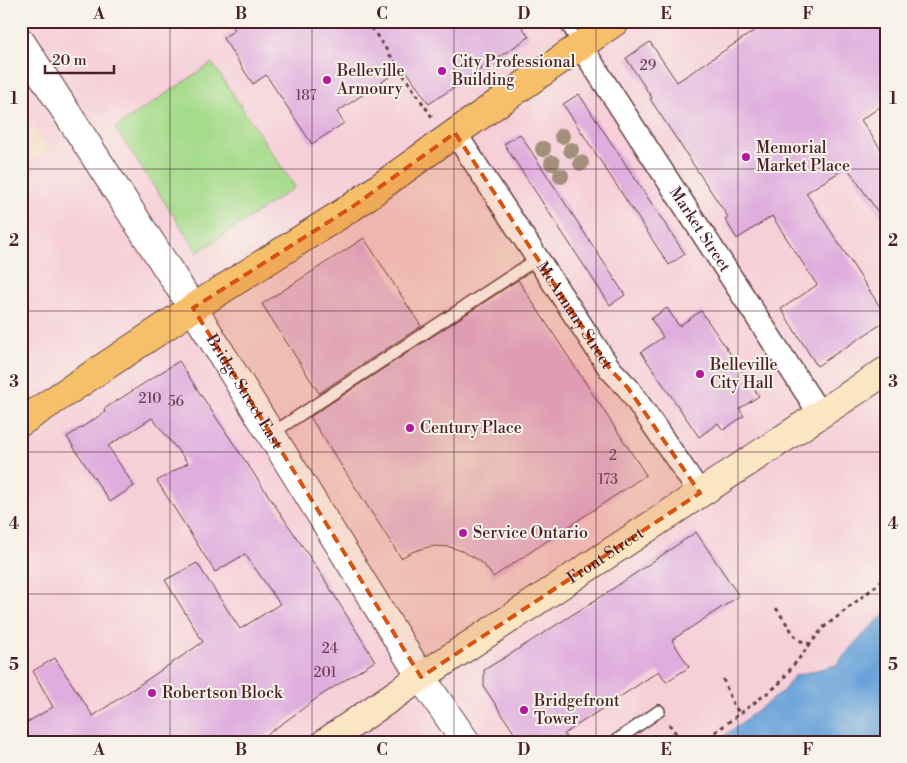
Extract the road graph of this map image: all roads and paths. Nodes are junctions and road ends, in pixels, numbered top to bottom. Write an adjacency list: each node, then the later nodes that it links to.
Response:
1 (367, 21): 6 (path)
2 (564, 21): 5 (lane)
3 (616, 21): 5 (main road)
4 (21, 42): 9 (street, Bridge Street East)
5 (580, 45): 7 (main road); 11 (street, Market Street)
6 (432, 117)
7 (455, 133): 8 (street, McAnnany Street); 9 (main road)
8 (537, 258): 13 (lane); 14 (street, McAnnany Street)
9 (193, 308): 12 (main road); 13 (street, Bridge Street East)
10 (886, 371): 11 (main road, Front Street)
11 (820, 414): 14 (main road, Front Street)
12 (21, 422)
13 (271, 434): 18 (street, Bridge Street East)
14 (700, 493): 18 (main road, Front Street)
15 (886, 578): 17 (path)
16 (776, 608): 17 (path)
17 (811, 644): 21 (path)
18 (421, 677): 23 (main road, Front Street); 24 (street, Bridge Street East)
19 (723, 679): 21 (path)
20 (660, 711): 25 (lane)
21 (740, 714): 27 (path)
22 (677, 734): 26 (path)
23 (326, 742)
24 (466, 742)
25 (614, 742)
26 (682, 742)
27 (702, 742)

